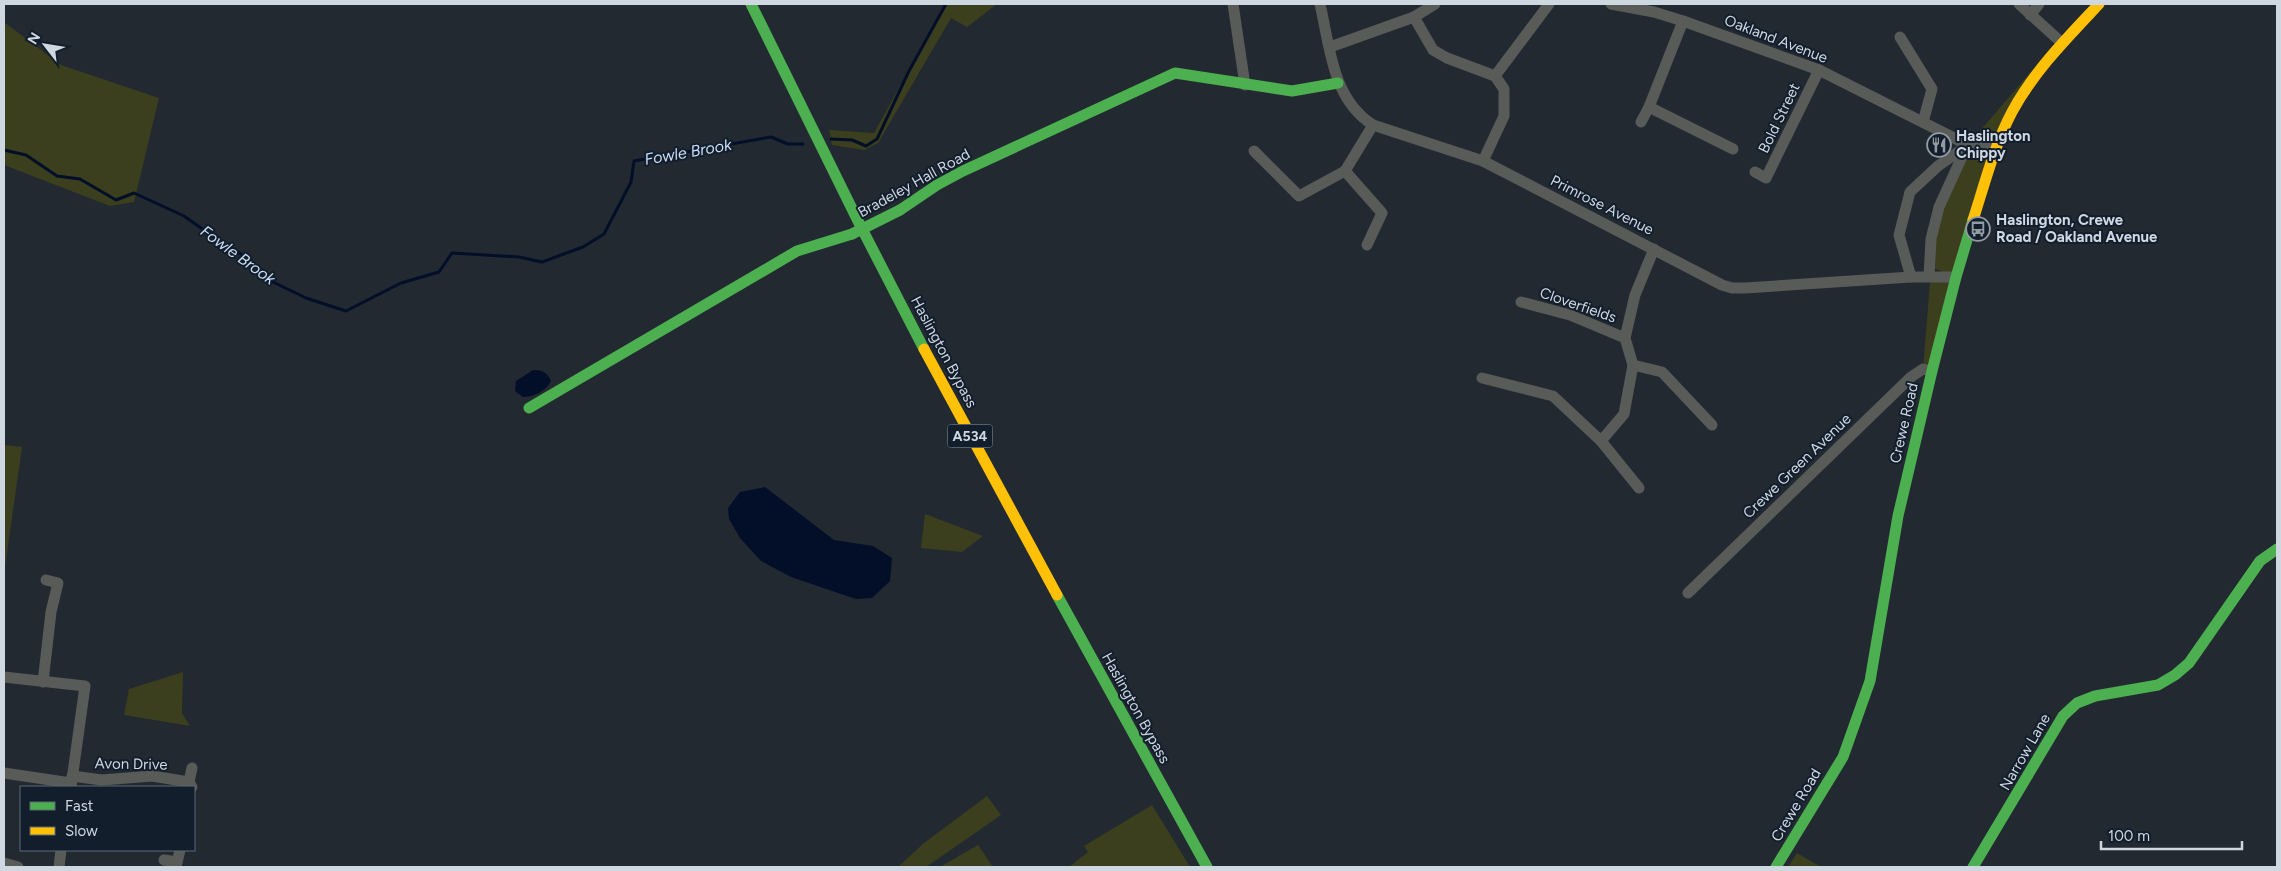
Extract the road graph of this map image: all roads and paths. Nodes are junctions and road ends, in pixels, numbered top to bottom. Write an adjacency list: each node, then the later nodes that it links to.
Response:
1 (751, 4): 62 (main road, Haslington Bypass / A534)
2 (1233, 4): 20 (street)
3 (1320, 4): 16 (street, Primrose Avenue)
4 (1435, 4): 12 (street)
5 (1549, 4): 18 (street)
6 (1612, 4): 10 (street, Oakland Avenue)
7 (2019, 4): 11 (street)
8 (2039, 4): 11 (street)
9 (2100, 4): 15 (main road, Crewe Road)
10 (1655, 8): 13 (street, Oakland Avenue)
11 (2030, 16): 15 (street)
12 (1414, 17): 16 (street); 18 (street)
13 (1683, 21): 17 (street, Oakland Avenue); 21 (street)
14 (1900, 37): 23 (street)
15 (2062, 43): 26 (main road, Crewe Road)
16 (1330, 47): 19 (street, Primrose Avenue)
17 (1819, 70): 23 (street, Oakland Avenue); 31 (street, Bold Street)
18 (1495, 76): 29 (street)
19 (1338, 84): 20 (main road, Bradeley Hall Road); 24 (street, Primrose Avenue)
20 (1245, 85): 42 (main road, Bradeley Hall Road, bridge)
21 (1650, 107): 22 (street); 27 (street)
22 (1641, 122)
23 (1924, 122): 25 (street, Oakland Avenue)
24 (1373, 125): 29 (street, Primrose Avenue); 30 (street)
25 (1968, 145): 26 (street, Oakland Avenue); 34 (street); 35 (street)
26 (1995, 149): 36 (main road, Crewe Road)
27 (1732, 150)
28 (1254, 151): 30 (street)
29 (1483, 161): 33 (street, Primrose Avenue)
30 (1345, 171): 32 (street)
31 (1755, 172)
32 (1367, 245)
33 (1654, 249): 35 (street, Primrose Avenue); 38 (street, Cloverfields)
34 (1929, 276): 35 (street, Primrose Avenue); 36 (street, Primrose Avenue)
35 (1910, 277)
36 (1956, 277): 40 (main road, Crewe Road)
37 (1521, 302): 38 (street, Cloverfields)
38 (1625, 338): 39 (street, Cloverfields)
39 (1633, 365): 43 (street); 44 (street, Cloverfields)
40 (1932, 371): 48 (street, Crewe Green Avenue); 63 (main road, Crewe Road)
41 (1482, 378): 44 (street)
42 (528, 408)
43 (1712, 425)
44 (1601, 441): 45 (street)
45 (1639, 488)
46 (2277, 549): 64 (main road, Narrow Lane)
47 (46, 580): 50 (street)
48 (1688, 593)
49 (4, 677): 50 (street)
50 (43, 682): 53 (street)
51 (192, 768): 54 (street, Avon Drive)
52 (4, 773): 53 (street, Avon Drive)
53 (71, 782): 54 (street, Avon Drive)
54 (191, 784)
55 (61, 851): 61 (street)
56 (180, 851): 59 (street)
57 (164, 860): 59 (street)
58 (4, 863): 60 (street)
59 (177, 865)
60 (18, 867)
61 (59, 867)
62 (1207, 867)
63 (1776, 867)
64 (1973, 867)

